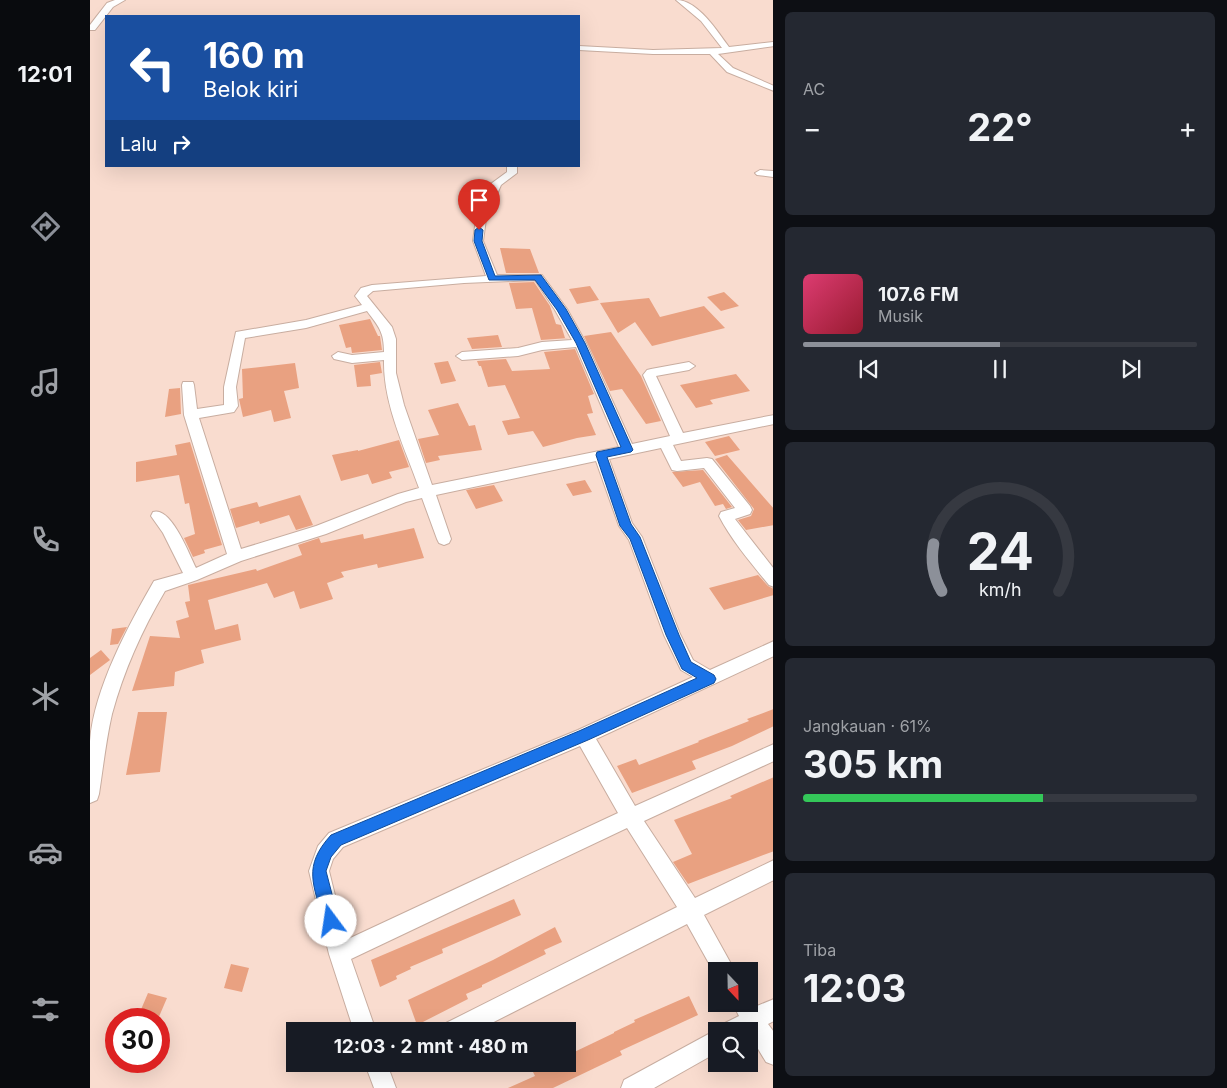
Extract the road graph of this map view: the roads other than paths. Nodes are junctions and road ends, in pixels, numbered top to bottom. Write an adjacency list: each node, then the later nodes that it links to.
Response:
1 (121, 0): 4 (street)
2 (680, 0): 8 (street)
3 (90, 19): 4 (street)
4 (99, 19): 5 (street)
5 (92, 28)
6 (769, 44): 8 (street); 10 (street)
7 (580, 48): 9 (street)
8 (727, 50): 9 (street)
9 (712, 52): 11 (street)
10 (773, 52)
11 (773, 89)
12 (512, 167): 15 (street)
13 (760, 173): 14 (street)
14 (773, 174)
15 (492, 278): 16 (street); 17 (street)
16 (370, 307): 19 (street); 23 (street)
17 (580, 343): 20 (street); 26 (street)
18 (338, 356): 19 (street)
19 (390, 356): 28 (street)
20 (462, 356)
21 (689, 366): 25 (street)
22 (188, 386): 23 (street)
23 (191, 415): 31 (street)
24 (773, 418): 25 (street)
25 (671, 440): 26 (street); 33 (street)
26 (627, 450): 27 (street)
27 (601, 455): 28 (street); 35 (street)
28 (426, 492): 30 (street); 31 (street)
29 (158, 516): 32 (street)
30 (444, 539)
31 (236, 558): 32 (street)
32 (192, 576): 38 (street)
33 (773, 581)
34 (773, 648): 35 (street)
35 (710, 679): 36 (street)
36 (584, 736): 39 (street); 42 (street)
37 (773, 752): 39 (street)
38 (90, 794)
39 (631, 817): 41 (street); 42 (street)
40 (773, 869): 41 (street)
41 (691, 911): 43 (street); 48 (street)
42 (339, 954): 47 (street)
43 (720, 962)
44 (773, 1009): 45 (street)
45 (758, 1011)
46 (749, 1012): 49 (street); 51 (street)
47 (362, 1022)
48 (472, 1022)
49 (741, 1022)
50 (708, 1045): 52 (street)
51 (773, 1054)
52 (632, 1088)

